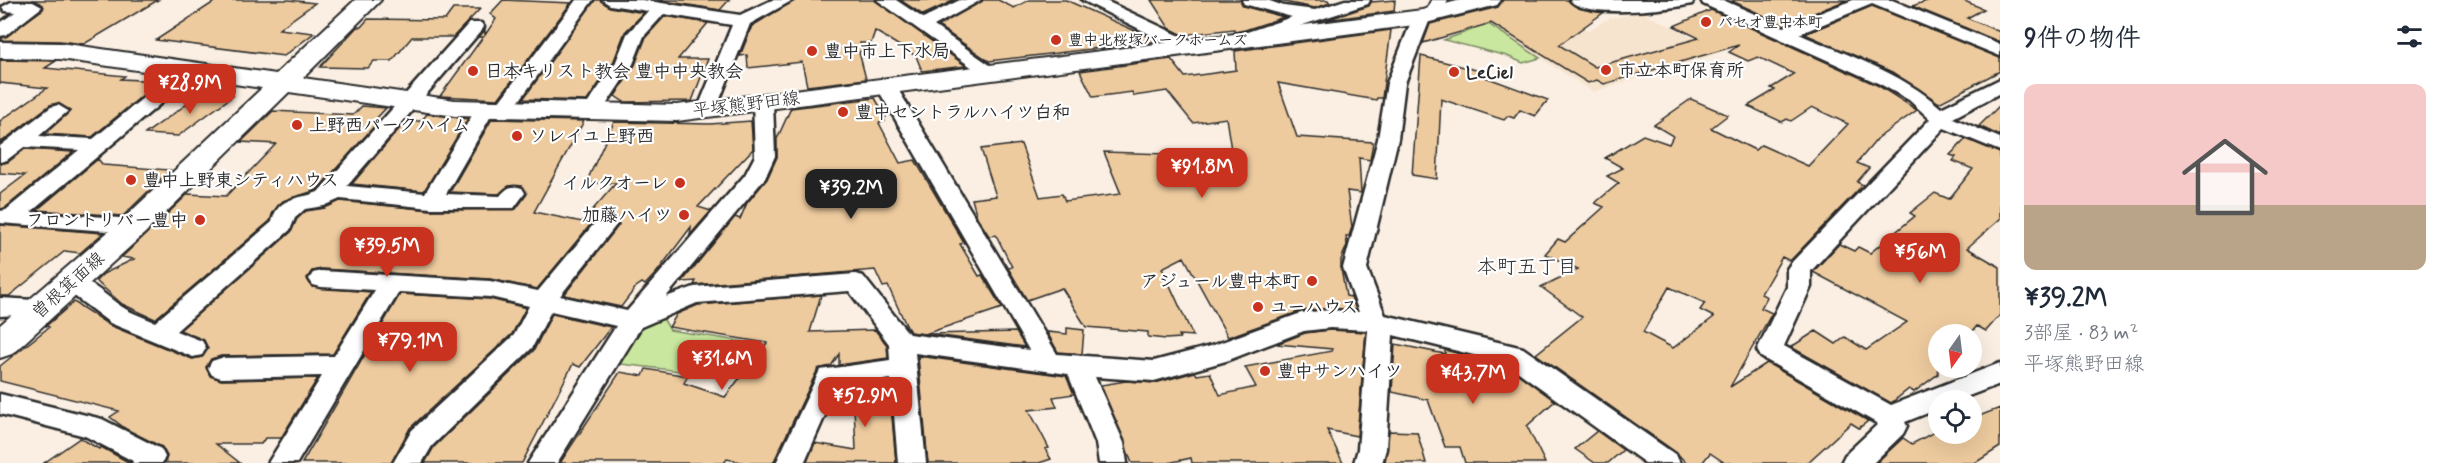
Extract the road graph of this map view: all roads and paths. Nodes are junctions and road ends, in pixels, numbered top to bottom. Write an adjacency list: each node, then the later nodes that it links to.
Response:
1 (369, 0): 33 (street, 曽根箕面線)
2 (585, 0): 38 (street)
3 (610, 0): 18 (street)
4 (785, 0): 22 (street)
5 (885, 0): 23 (street)
6 (973, 0): 23 (street)
7 (1090, 0): 28 (street)
8 (1250, 0): 21 (street)
9 (1490, 0): 20 (street, 平塚熊野田線)
10 (1578, 0): 11 (street)
11 (1686, 0)
12 (1709, 0): 26 (street)
13 (1827, 0): 19 (street)
14 (1868, 0): 19 (street)
15 (1877, 0): 30 (street)
16 (1352, 1): 21 (street)
17 (11, 7): 25 (street)
18 (660, 8): 22 (street); 39 (street)
19 (1845, 8): 26 (street)
20 (1431, 11): 27 (street, 平塚熊野田線); 60 (street)
21 (1320, 15): 27 (street)
22 (742, 21): 40 (street)
23 (924, 24): 32 (street)
24 (475, 27): 36 (street)
25 (0, 31)
26 (1783, 34): 42 (street)
27 (1247, 38): 28 (street, 平塚熊野田線)
28 (1187, 46): 32 (street, 平塚熊野田線)
29 (0, 50): 31 (street, 平塚熊野田線)
30 (2000, 51)
31 (189, 70): 33 (street, 平塚熊野田線); 44 (street)
32 (991, 72): 35 (street, 平塚熊野田線)
33 (284, 84): 36 (street, 平塚熊野田線); 52 (street, 曽根箕面線)
34 (2000, 85): 42 (street)
35 (886, 86): 37 (street, 平塚熊野田線); 65 (street)
36 (409, 102): 38 (street, 平塚熊野田線); 48 (street)
37 (763, 102): 40 (street, 平塚熊野田線); 59 (street)
38 (495, 108): 39 (street, 平塚熊野田線); 49 (street)
39 (593, 110): 40 (street, 平塚熊野田線)
40 (706, 110)
41 (58, 111): 43 (street)
42 (1943, 121): 45 (street); 71 (street)
43 (20, 141): 44 (street); 46 (street)
44 (99, 145): 50 (street)
45 (2000, 145)
46 (0, 156)
47 (514, 192): 49 (street)
48 (326, 197): 49 (street); 61 (street)
49 (431, 201)
50 (6, 217): 52 (street)
51 (606, 224): 56 (street)
52 (134, 226): 55 (street, 曽根箕面線)
53 (321, 279): 54 (street)
54 (392, 283): 56 (street); 66 (street)
55 (67, 285): 58 (street, 曽根箕面線); 61 (street)
56 (544, 301): 59 (street); 74 (street)
57 (0, 307): 58 (street)
58 (42, 307): 62 (street, 曽根箕面線)
59 (632, 321): 64 (street); 75 (street)
60 (1378, 322): 67 (street); 79 (street); 80 (street)
61 (158, 333): 63 (street)
62 (0, 345)
63 (193, 348)
64 (902, 355): 65 (street); 76 (street); 77 (street)
65 (1049, 362): 67 (street)
66 (341, 366): 68 (street); 73 (street)
67 (1077, 366): 78 (street)
68 (221, 368)
69 (2000, 373): 71 (street)
70 (0, 404): 72 (street)
71 (1889, 417): 81 (street)
72 (146, 463)
73 (282, 463)
74 (407, 463)
75 (542, 463)
76 (790, 463)
77 (912, 463)
78 (1113, 463)
79 (1368, 463)
80 (1666, 463)
81 (1855, 463)

